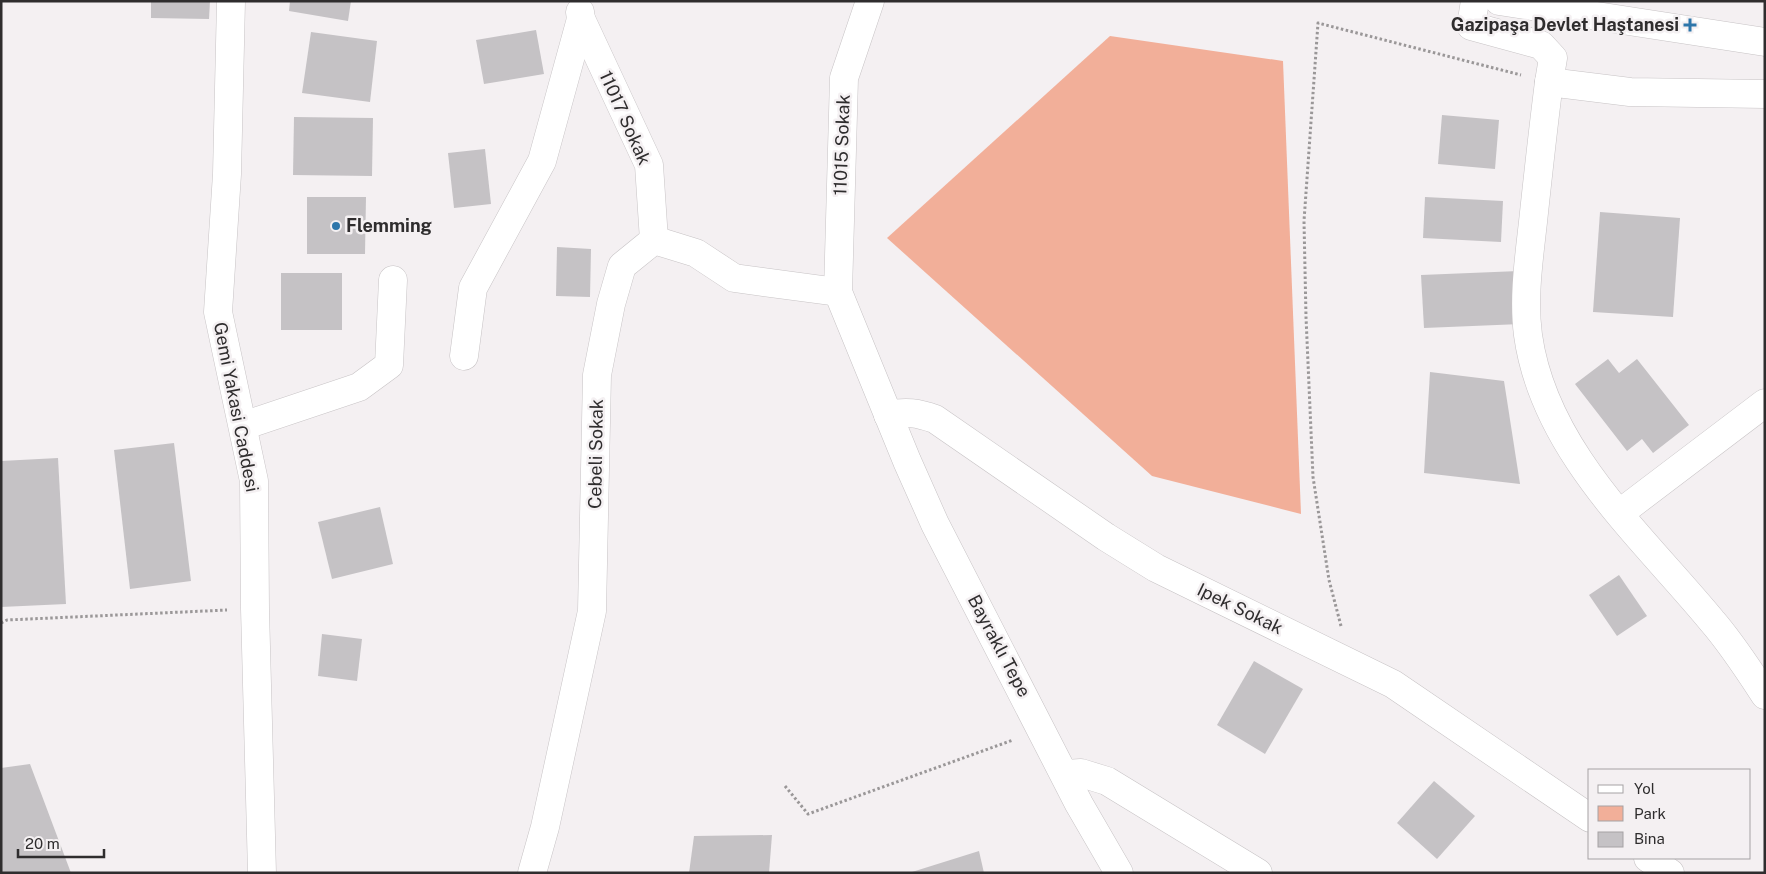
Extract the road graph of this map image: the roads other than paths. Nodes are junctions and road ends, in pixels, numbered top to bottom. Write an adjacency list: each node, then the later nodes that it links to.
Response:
1 (231, 1): 15 (street, Gemi Yakasi Caddesi)
2 (870, 1): 11 (street, 11015 Sokak)
3 (1475, 1): 7 (street)
4 (1499, 1): 6 (street)
5 (580, 10): 9 (street, 11017 Sokak); 12 (street)
6 (1765, 42)
7 (1549, 82): 8 (street); 16 (street)
8 (1765, 94)
9 (654, 240): 11 (street); 22 (street, Cebeli Sokak)
10 (393, 280): 15 (street)
11 (838, 292): 14 (street, Bayraklı Tepe)
12 (464, 356)
13 (1765, 403): 16 (street)
14 (888, 415): 18 (street, Bayraklı Tepe); 19 (street, Ipek Sokak)
15 (243, 426): 21 (street, Gemi Yakasi Caddesi)
16 (1620, 513): 17 (street)
17 (1765, 695)
18 (1066, 774): 23 (street, Bayraklı Tepe); 24 (street)
19 (1588, 817)
20 (1649, 859): 25 (street)
21 (262, 873)
22 (532, 873)
23 (1119, 873)
24 (1258, 873)
25 (1670, 873)

